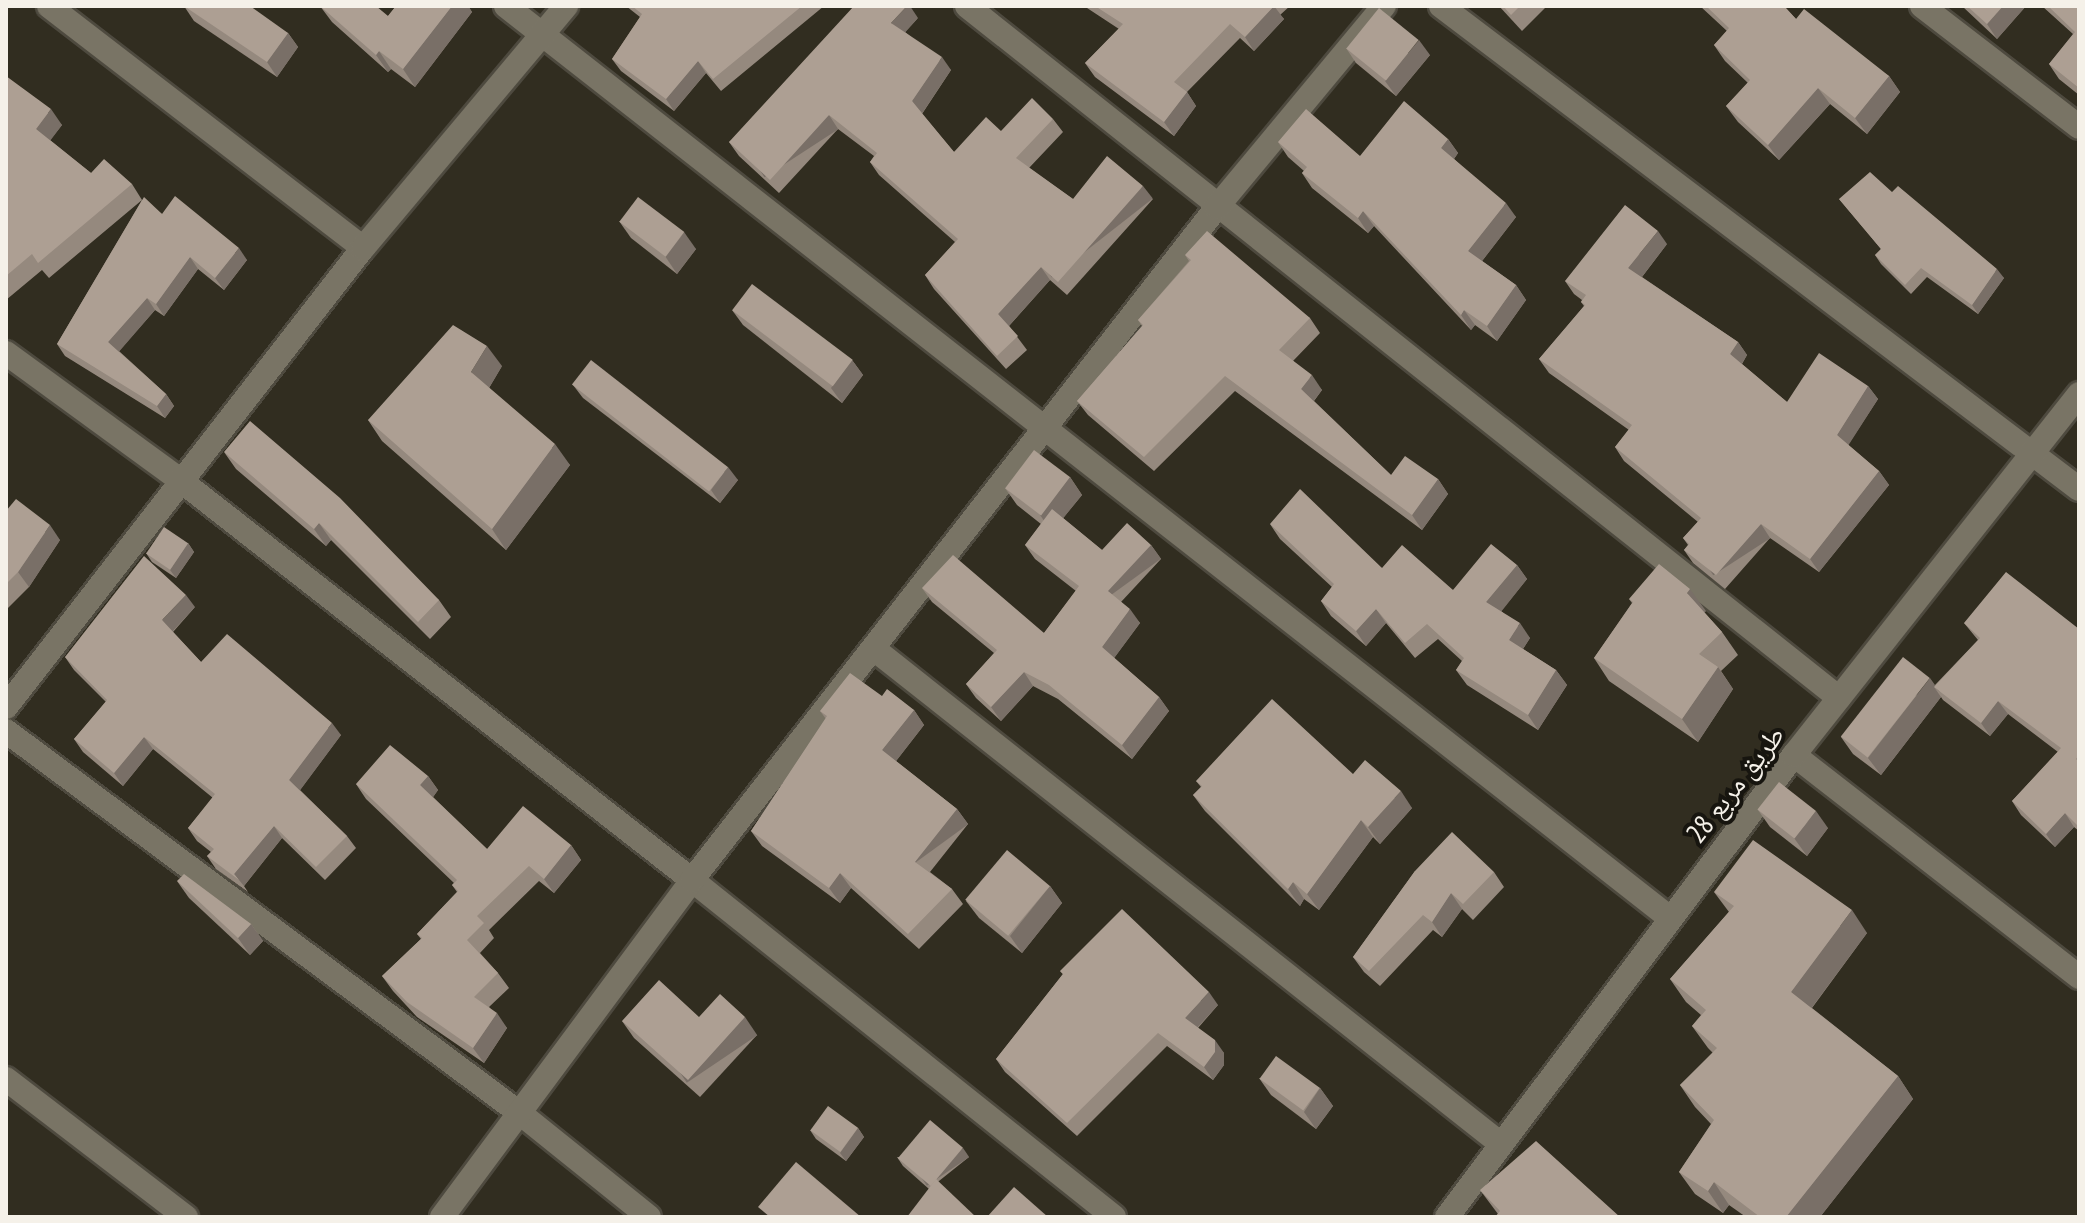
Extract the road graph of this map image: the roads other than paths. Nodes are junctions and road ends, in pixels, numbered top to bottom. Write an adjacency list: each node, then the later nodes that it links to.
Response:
1 (49, 6): 11 (street)
2 (506, 6): 8 (street)
3 (566, 6): 8 (street)
4 (967, 6): 10 (street)
5 (1384, 6): 10 (street)
6 (1441, 6): 15 (street)
7 (1922, 6): 9 (street)
8 (544, 36): 11 (street); 14 (street)
9 (2079, 127)
10 (1217, 207): 14 (street); 19 (street)
11 (363, 248): 16 (street)
12 (6, 353): 16 (street)
13 (2079, 394): 15 (street, طريق مربع 28)
14 (1045, 431): 18 (street); 24 (street)
15 (2033, 454): 17 (street); 19 (street, طريق مربع 28)
16 (180, 480): 20 (street); 23 (street)
17 (2079, 489)
18 (874, 649): 23 (street); 28 (street)
19 (1839, 698): 22 (street, طريق مربع 28)
20 (6, 707)
21 (6, 731): 27 (street)
22 (1794, 755): 24 (street, طريق مربع 28); 25 (street)
23 (692, 880): 27 (street); 32 (street)
24 (1670, 918): 28 (street, طريق مربع 28)
25 (2079, 977)
26 (6, 1079): 29 (street)
27 (521, 1114): 30 (street); 31 (street)
28 (1501, 1144): 33 (street, طريق مربع 28)
29 (186, 1217)
30 (442, 1217)
31 (649, 1217)
32 (1114, 1217)
33 (1447, 1217)

